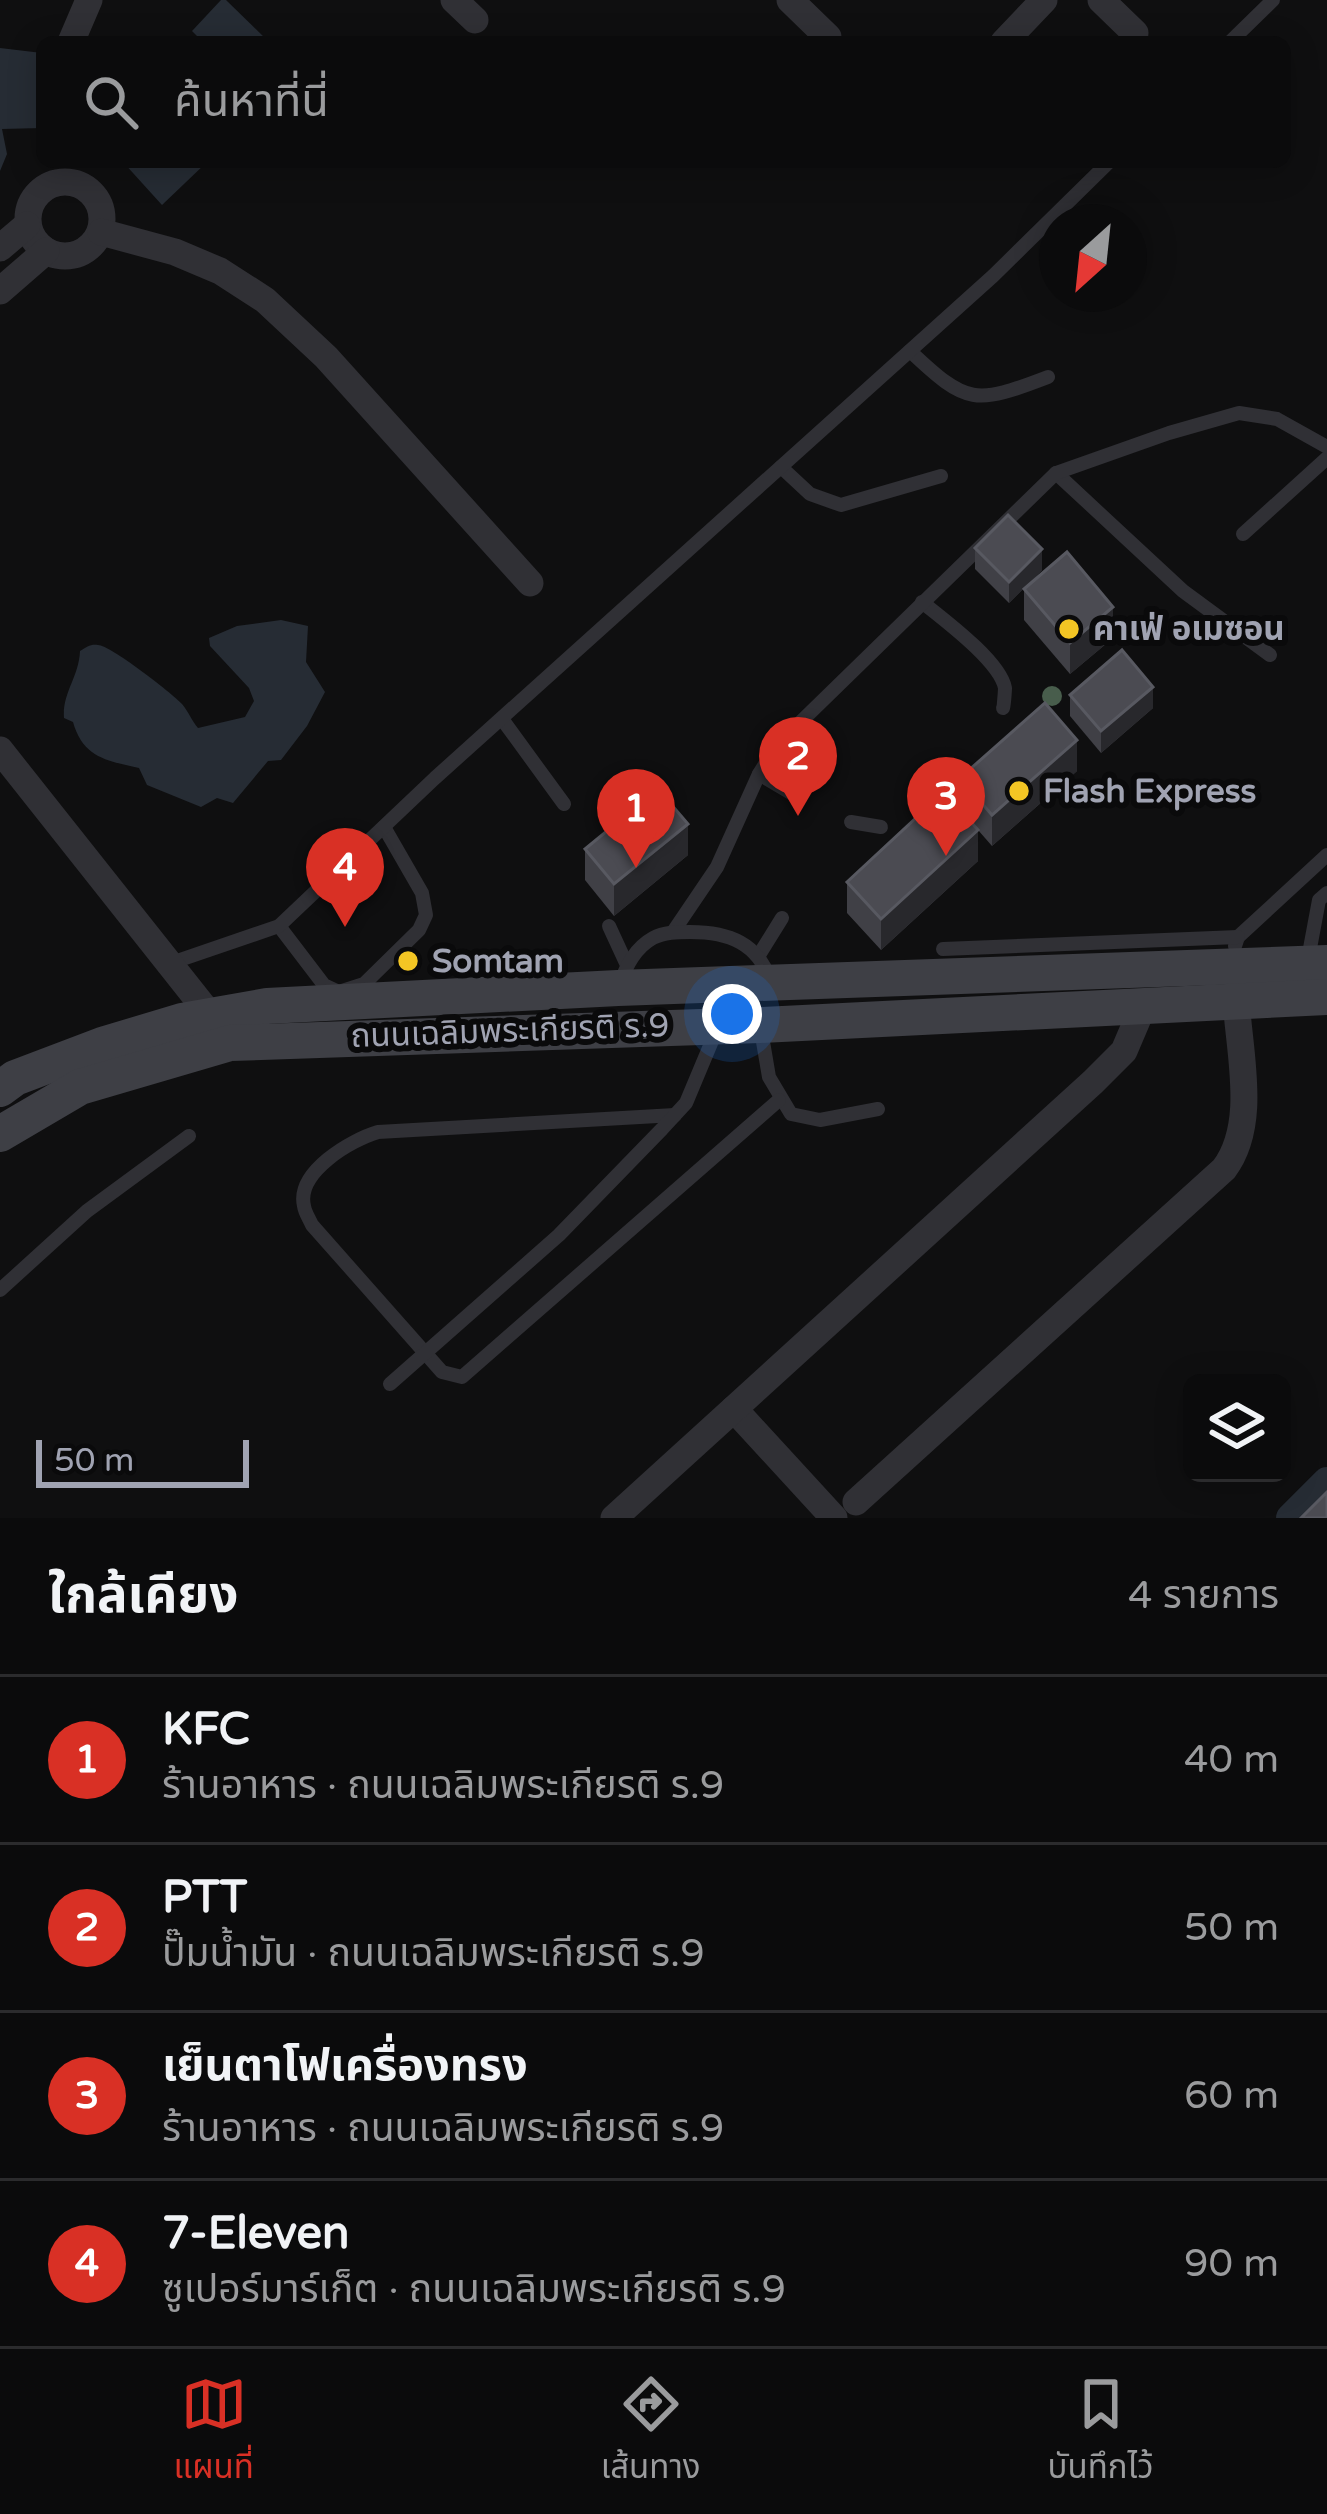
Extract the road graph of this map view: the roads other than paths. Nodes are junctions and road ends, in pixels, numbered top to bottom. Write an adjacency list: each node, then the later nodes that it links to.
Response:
1 (89, 0): 9 (street)
2 (454, 0): 7 (street)
3 (790, 0): 10 (street)
4 (1044, 0): 11 (street)
5 (1101, 0): 8 (street)
6 (1273, 0): 12 (lane)
7 (475, 20)
8 (1136, 33)
9 (74, 36)
10 (827, 36)
11 (1010, 36)
12 (1237, 36)
13 (1103, 168): 20 (lane)
14 (58, 172): 15 (street); 16 (street)
15 (27, 225): 17 (street); 18 (street)
16 (101, 232): 18 (street); 28 (street)
17 (0, 248)
18 (46, 251): 19 (street)
19 (0, 291)
20 (910, 351): 21 (lane); 24 (lane)
21 (1048, 377)
22 (1327, 447): 25 (lane)
23 (1327, 458): 27 (lane)
24 (781, 467): 26 (lane); 32 (lane)
25 (1056, 473): 29 (lane); 30 (lane)
26 (941, 476)
27 (1243, 534)
28 (530, 583)
29 (922, 602): 31 (lane); 34 (lane)
30 (1270, 655)
31 (1004, 708)
32 (502, 719): 36 (lane); 38 (lane)
33 (0, 750): 49 (street)
34 (759, 774): 35 (lane); 42 (lane)
35 (791, 793)
36 (564, 804)
37 (851, 822): 39 (lane)
38 (384, 827): 45 (lane); 45 (lane)
39 (881, 827)
40 (701, 854): 42 (lane)
41 (1327, 855): 51 (lane)
42 (717, 867): 47 (lane)
43 (1327, 893): 50 (lane)
44 (782, 918): 52 (lane)
45 (279, 926): 49 (lane)
46 (609, 926): 53 (lane)
47 (674, 932): 52 (lane); 53 (lane)
48 (943, 950): 51 (lane)
49 (171, 963): 58 (street)
50 (1317, 964): 51 (main road, ถนนเฉลิมพระเกียรติ ร.9)
51 (1234, 968): 52 (main road, ถนนเฉลิมพระเกียรติ ร.9); 54 (main road, ถนนเฉลิมพระเกียรติ ร.9); 55 (main road, ถนนเฉลิมพระเกียรติ ร.9); 69 (street)
52 (765, 969): 53 (main road, ถนนเฉลิมพระเกียรติ ร.9)
53 (622, 976): 58 (main road, ถนนเฉลิมพระเกียรติ ร.9)
54 (1327, 997)
55 (1144, 1004): 57 (main road, ถนนเฉลิมพระเกียรติ ร.9); 68 (street)
56 (719, 1024): 57 (main road, ถนนเฉลิมพระเกียรติ ร.9); 58 (main road, ถนนเฉลิมพระเกียรติ ร.9); 62 (lane)
57 (760, 1025): 60 (lane)
58 (220, 1029): 59 (main road, ถนนเฉลิมพระเกียรติ ร.9); 63 (main road, ถนนเฉลิมพระเกียรติ ร.9)
59 (0, 1089)
60 (779, 1100): 61 (lane); 66 (lane)
61 (878, 1109)
62 (675, 1115): 66 (lane); 66 (lane)
63 (0, 1134)
64 (189, 1136): 65 (lane)
65 (0, 1290)
66 (425, 1353): 67 (lane)
67 (390, 1384)
68 (734, 1409): 69 (street); 70 (street)
69 (845, 1510)
70 (614, 1518)

